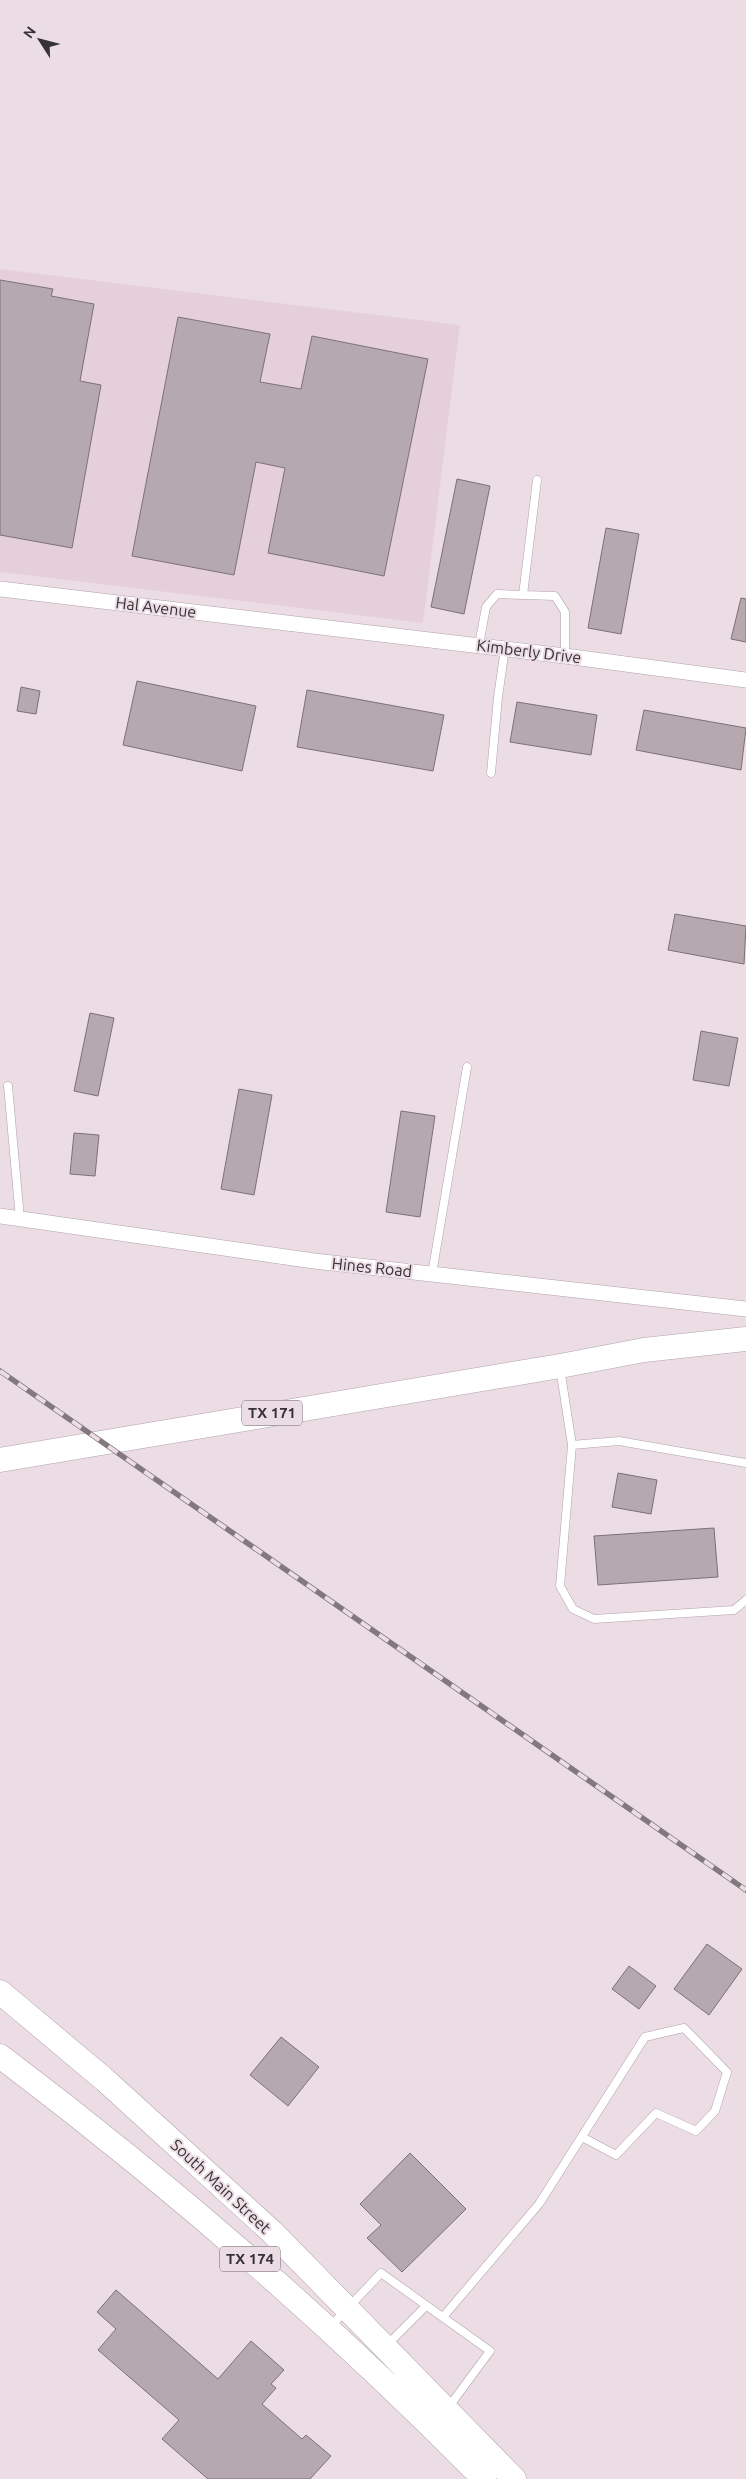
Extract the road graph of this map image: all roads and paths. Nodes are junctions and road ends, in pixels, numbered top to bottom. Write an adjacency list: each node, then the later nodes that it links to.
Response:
1 (537, 480): 3 (lane)
2 (0, 589): 4 (street, Hal Avenue)
3 (523, 595): 5 (lane); 7 (lane)
4 (312, 625): 5 (street, Kimberly Drive)
5 (479, 645): 6 (street, Kimberly Drive)
6 (505, 648): 7 (street, Kimberly Drive); 9 (lane)
7 (565, 656): 8 (street, Kimberly Drive)
8 (746, 680)
9 (491, 773)
10 (467, 1067): 14 (lane)
11 (8, 1086): 13 (lane)
12 (0, 1216): 13 (street, Hines Road)
13 (20, 1219): 14 (street, Hines Road)
14 (432, 1274): 15 (street, Hines Road)
15 (746, 1310)
16 (746, 1339): 17 (main road, TX 171)
17 (560, 1366): 18 (lane); 19 (main road, TX 171)
18 (572, 1445): 20 (lane); 21 (lane)
19 (0, 1460)
20 (746, 1464)
21 (746, 1600)
22 (0, 1992): 26 (main road, South Main Street / TX 174)
23 (0, 2056): 28 (main road, South Main Street / TX 174)
24 (582, 2137): 24 (lane); 27 (lane)
25 (426, 2306): 26 (lane); 27 (lane); 29 (lane)
26 (348, 2308): 28 (lane); 29 (main road, South Main Street / TX 174)
27 (443, 2317): 30 (lane)
28 (329, 2328): 30 (main road, South Main Street / TX 174)
29 (386, 2346): 30 (main road, South Main Street / TX 174)
30 (440, 2418): 31 (main road, South Main Street / TX 174); 32 (main road, South Main Street / TX 174)
31 (484, 2479)
32 (514, 2479)

